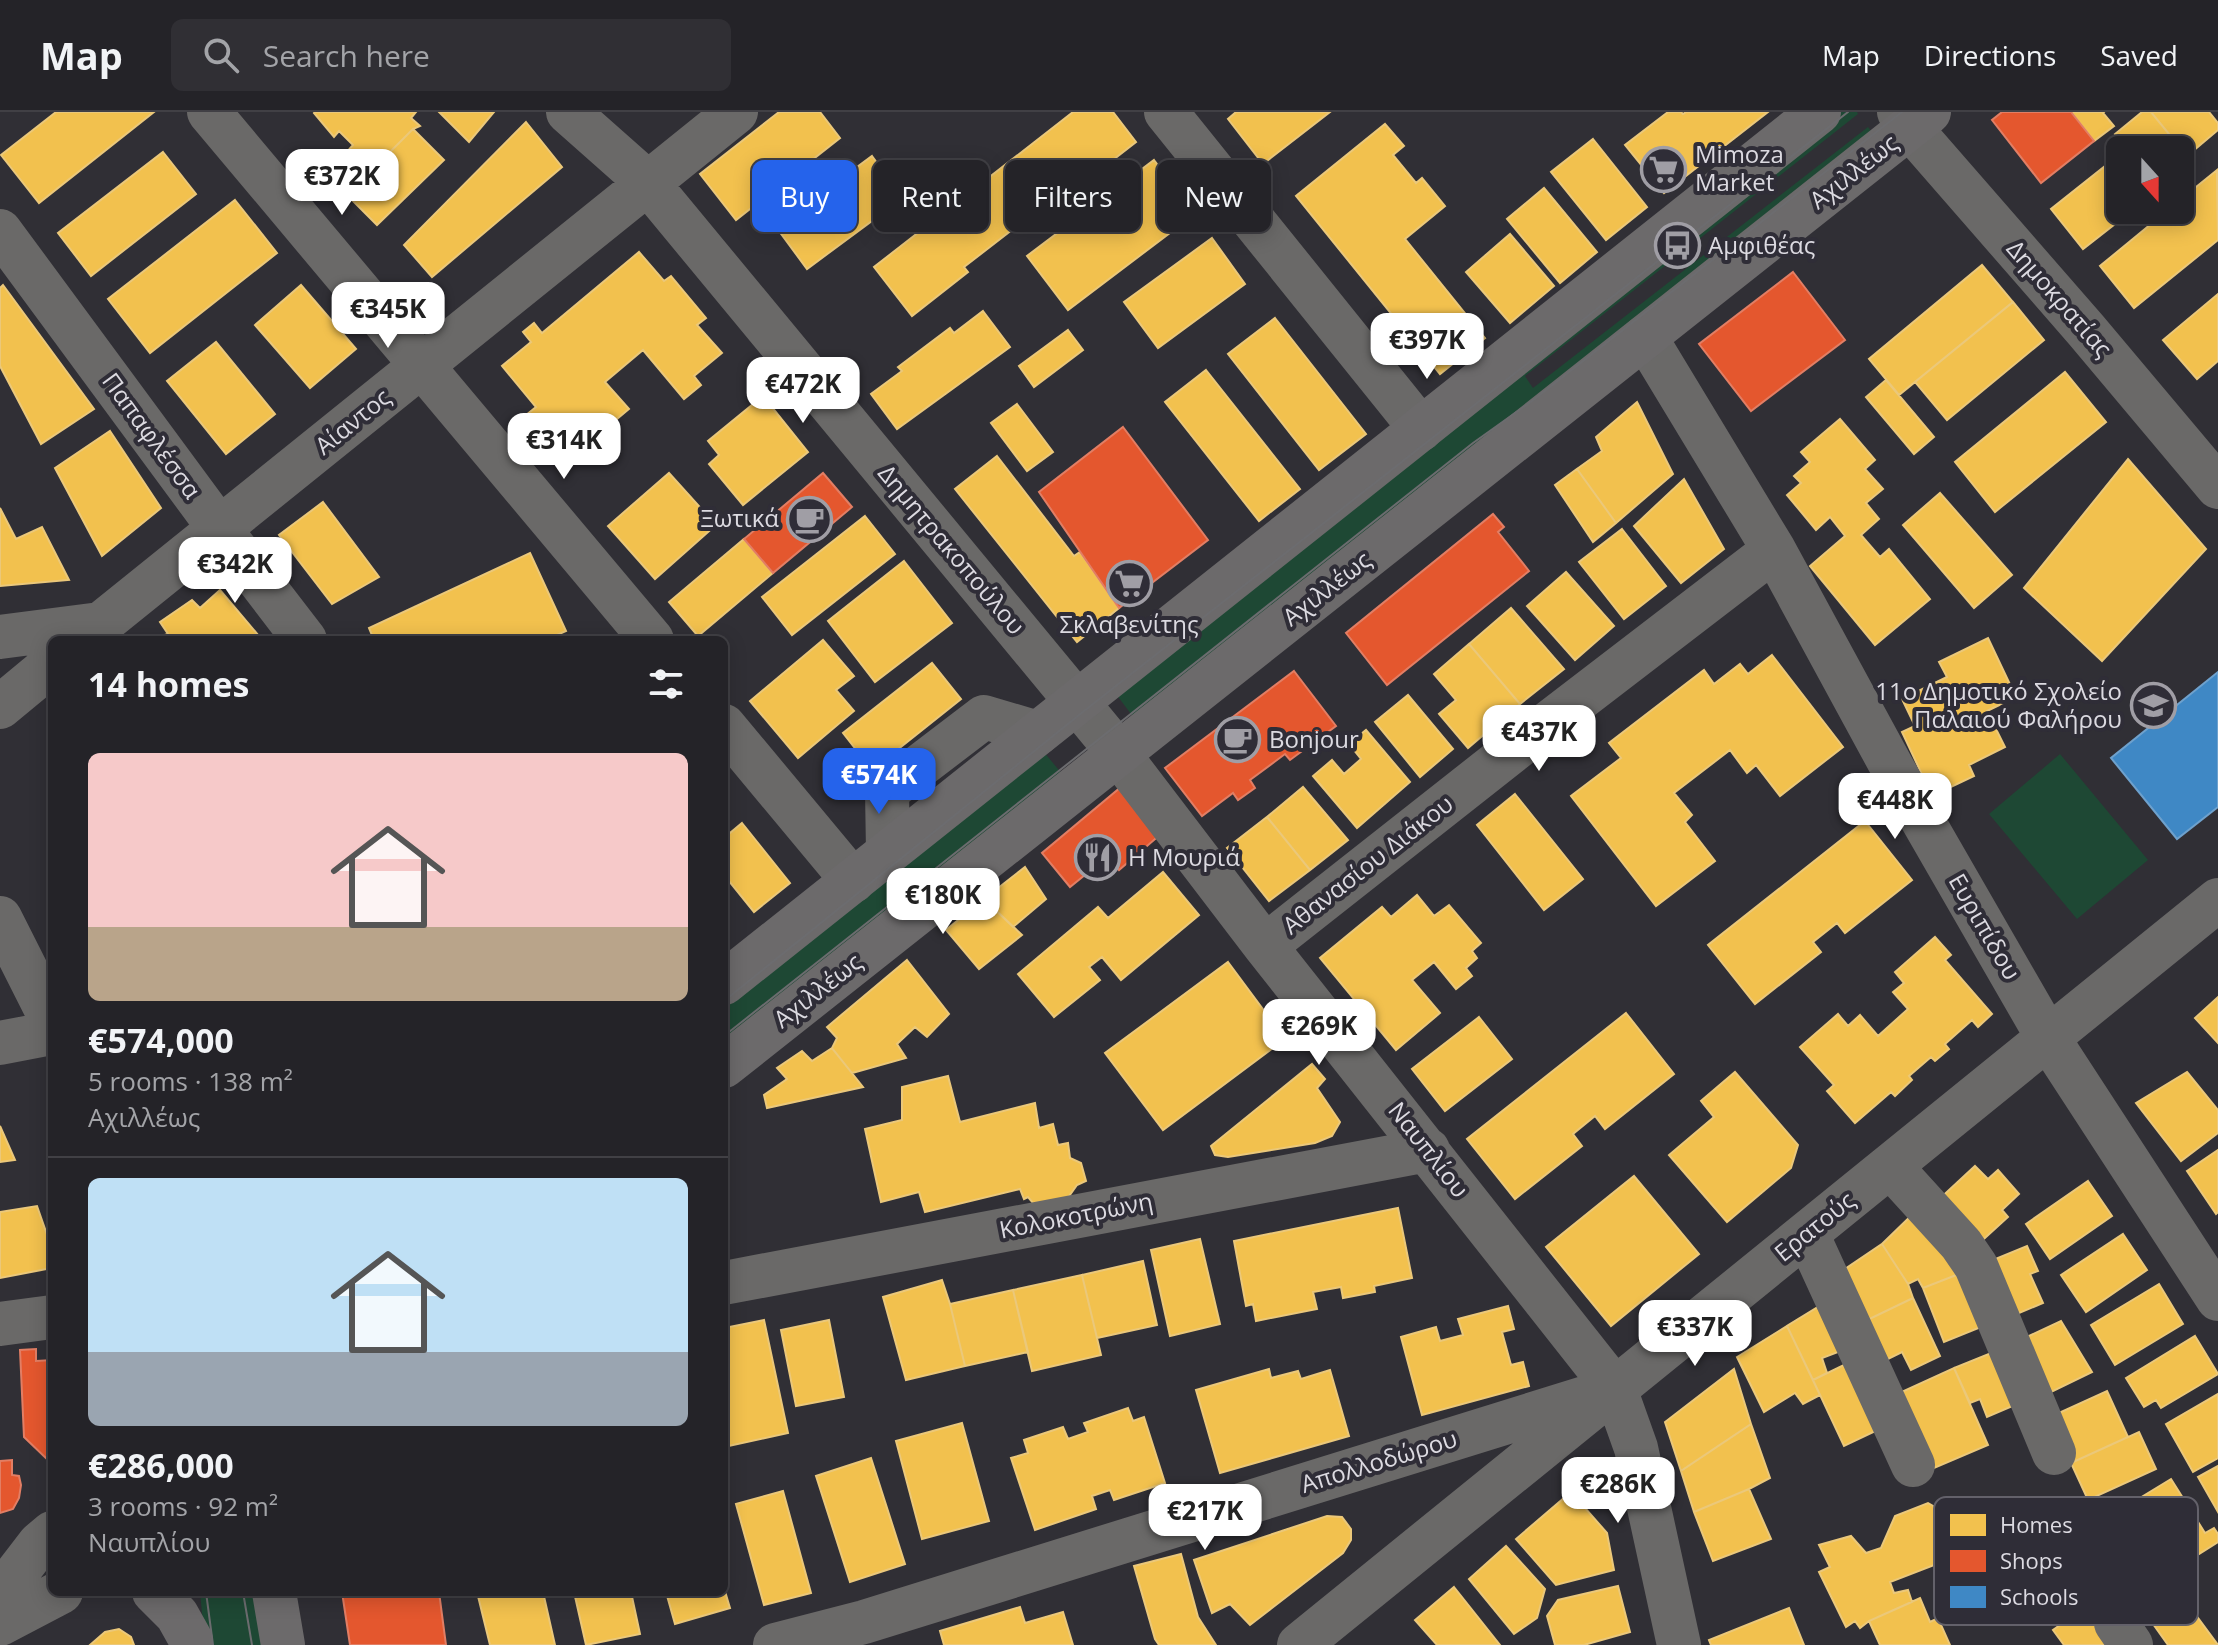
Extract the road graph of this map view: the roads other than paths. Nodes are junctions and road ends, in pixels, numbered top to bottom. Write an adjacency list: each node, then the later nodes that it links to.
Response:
1 (209, 112): 10 (street)
2 (568, 112): 7 (street, Δημητρακοπούλου)
3 (736, 112): 7 (street, Αίαντος)
4 (1166, 112): 11 (street)
5 (1819, 112): 11 (main road)
6 (1913, 117): 9 (main road, Αχιλλέως); 12 (street, Δημοκρατίας)
7 (647, 182): 10 (street, Αίαντος); 20 (street, Δημητρακοπούλου)
8 (0, 231): 13 (street, Παπαφλέσσα)
9 (1645, 337): 14 (street, Ευριπίδου); 23 (main road, Αχιλλέως)
10 (424, 366): 13 (street, Αίαντος); 17 (street)
11 (1421, 429): 20 (main road)
12 (2218, 487)
13 (219, 528): 15 (street, Αίαντος); 16 (street, Παπαφλέσσα)
14 (1774, 550): 27 (street, Αθανασίου Διάκου); 31 (street, Ευριπίδου)
15 (91, 632): 18 (street)
16 (302, 636)
17 (649, 636)
18 (0, 637)
19 (48, 667): 21 (street)
20 (1077, 702): 23 (street, Ναυπλίου); 24 (main road)
21 (0, 707)
22 (728, 731): 24 (street)
23 (1119, 753): 27 (street, Ναυπλίου); 33 (main road, Αχιλλέως)
24 (853, 881): 28 (main road)
25 (2218, 900): 31 (street, Ερατούς)
26 (0, 918): 29 (street)
27 (1265, 946): 34 (street, Ναυπλίου)
28 (728, 980)
29 (48, 1013)
30 (48, 1034): 32 (street)
31 (2048, 1038): 35 (street, Ερατούς); 38 (street, Ευριπίδου)
32 (0, 1043)
33 (728, 1063)
34 (1428, 1150): 37 (street, Κολοκοτρώνη); 41 (street, Ναυπλίου)
35 (1890, 1166): 36 (street, Ερατούς); 42 (street)
36 (1807, 1234): 41 (street, Ερατούς); 43 (street)
37 (728, 1282)
38 (2218, 1299)
39 (48, 1318): 40 (street)
40 (0, 1324)
41 (1615, 1389): 51 (street, Απολλοδώρου); 55 (street, Ερατούς); 56 (street, Ναυπλίου)
42 (2054, 1453)
43 (1913, 1465)
44 (48, 1536): 45 (street)
45 (0, 1595)
46 (53, 1596): 50 (street)
47 (158, 1596): 52 (main road)
48 (188, 1596): 52 (main road)
49 (275, 1596): 53 (main road)
50 (0, 1624)
51 (867, 1633): 54 (street, Απολλοδώρου)
52 (191, 1642)
53 (283, 1645)
54 (775, 1645)
55 (1299, 1645)
56 (1679, 1645)

